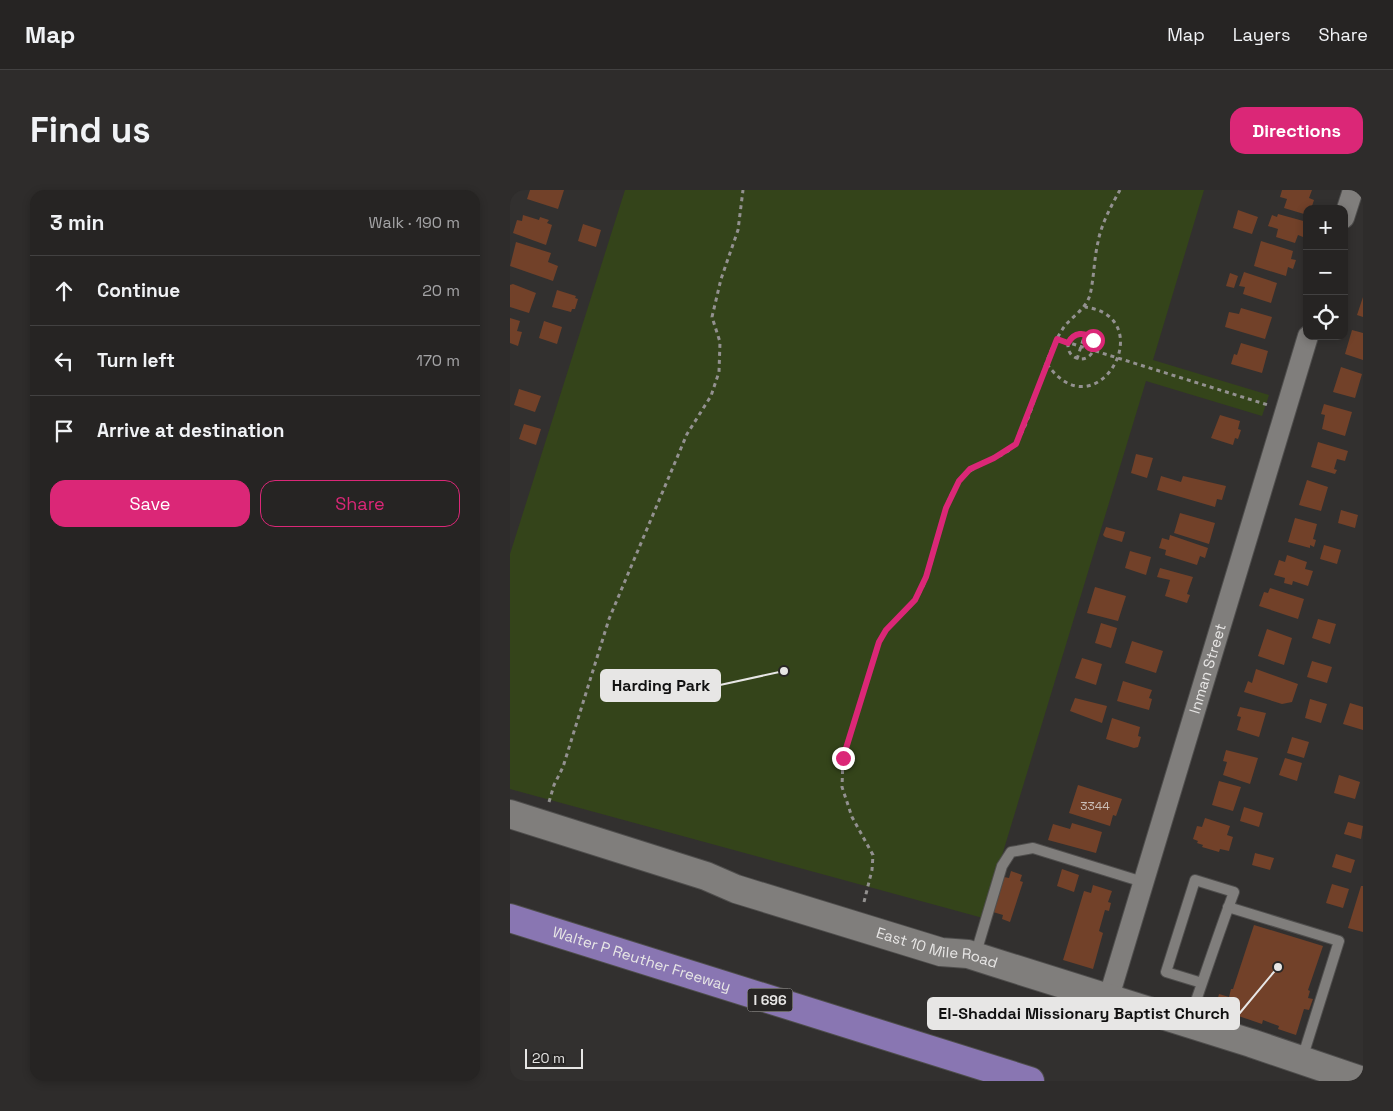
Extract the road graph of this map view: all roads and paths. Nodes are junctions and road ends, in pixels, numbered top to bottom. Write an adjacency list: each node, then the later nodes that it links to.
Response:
1 (743, 190): 16 (path)
2 (1120, 190): 5 (path)
3 (1353, 190): 4 (street)
4 (1348, 206)
5 (1085, 307): 7 (path); 12 (path)
6 (1085, 334): 9 (path); 10 (path); 11 (path)
7 (1057, 339): 9 (path); 14 (path)
8 (1307, 340): 18 (street, Inman Street)
9 (1068, 343): 10 (path); 13 (path)
10 (1081, 346): 11 (path); 13 (path)
11 (1094, 350): 12 (path); 13 (path)
12 (1118, 357): 14 (path); 15 (path)
13 (1077, 359)
14 (1047, 363): 19 (path)
15 (1268, 406)
16 (548, 804)
17 (510, 814): 22 (main road, East 10 Mile Road)
18 (1143, 882): 22 (lane); 24 (street, Inman Street)
19 (864, 902)
20 (1228, 907): 23 (lane); 23 (lane); 26 (lane)
21 (510, 918): 27 (highway, Walter P Reuther Freeway / I 696)
22 (975, 957): 24 (main road, East 10 Mile Road)
23 (1202, 983): 25 (lane)
24 (1108, 1000): 25 (main road, East 10 Mile Road)
25 (1188, 1024): 26 (main road, East 10 Mile Road)
26 (1302, 1060): 28 (main road, East 10 Mile Road)
27 (1030, 1081)
28 (1363, 1081)

